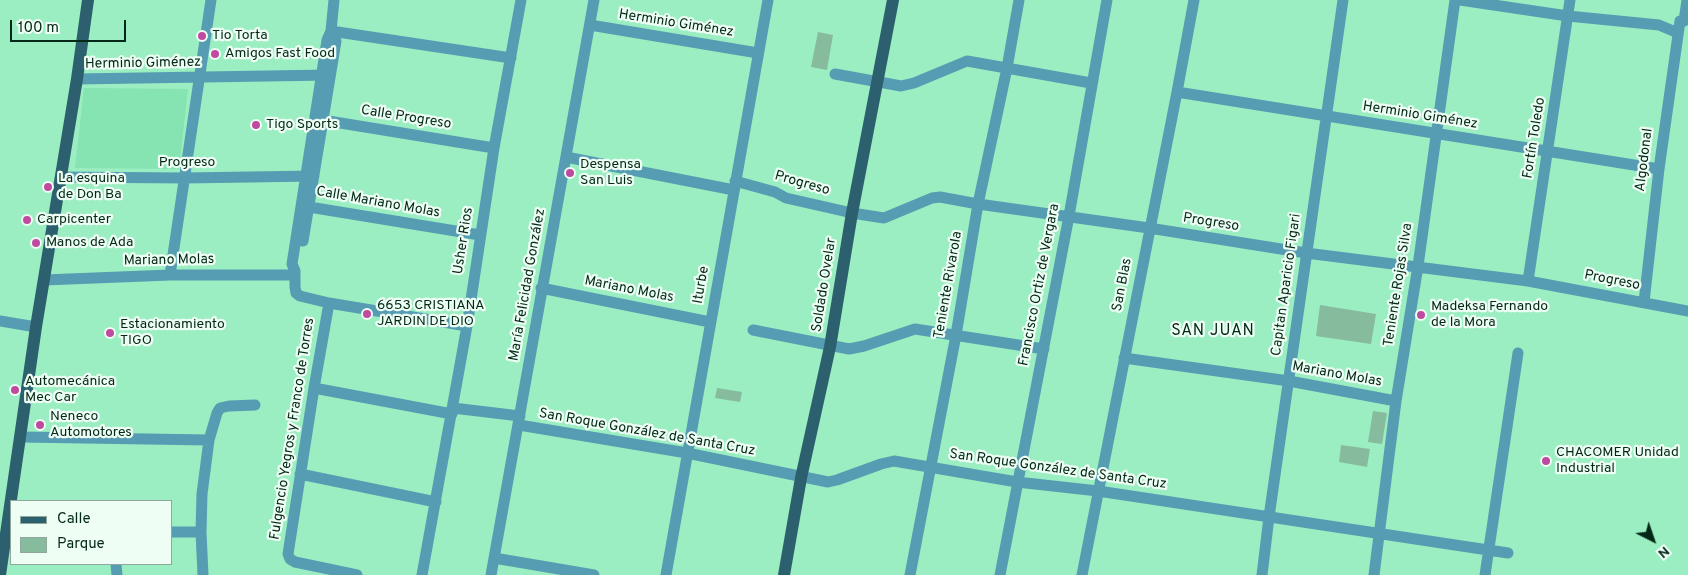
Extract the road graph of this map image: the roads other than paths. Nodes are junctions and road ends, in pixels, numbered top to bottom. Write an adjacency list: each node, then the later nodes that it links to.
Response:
1 (88, 0): 28 (main road)
2 (211, 0): 27 (street)
3 (334, 0): 20 (street)
4 (521, 0): 23 (street, Usher Rios)
5 (594, 0): 18 (street, María Felicidad González)
6 (768, 0): 22 (street, Iturbe)
7 (893, 0): 29 (main road, Soldado Ovelar)
8 (1019, 0): 24 (street, Teniente Rivarola)
9 (1107, 0): 30 (street, Francisco Ortiz de Vergara)
10 (1194, 0): 31 (street, San Blas)
11 (1343, 0): 32 (street, Capitan Aparicio Figari)
12 (1455, 0): 34 (street, Teniente Rojas Silva)
13 (1460, 0): 16 (street)
14 (1570, 0): 16 (street, Fortín Toledo)
15 (1687, 0): 17 (street, Algodonal)
16 (1568, 16): 19 (street); 36 (street, Fortín Toledo)
17 (1684, 21): 19 (street); 21 (street, Algodonal)
18 (590, 24): 22 (street, Herminio Giménez); 37 (street, María Felicidad González)
19 (1659, 25): 21 (street)
20 (331, 33): 23 (street); 26 (street)
21 (1678, 33): 38 (street, Algodonal)
22 (758, 53): 42 (street, Iturbe)
23 (511, 58): 35 (street, Usher Rios)
24 (1007, 68): 29 (street); 30 (street); 43 (street, Teniente Rivarola)
25 (835, 74): 29 (street)
26 (326, 75): 27 (street, Herminio Giménez); 33 (street)
27 (200, 78): 28 (street, Herminio Giménez); 41 (street)
28 (77, 79): 40 (main road)
29 (877, 82): 45 (main road, Soldado Ovelar)
30 (1091, 83): 46 (street, Francisco Ortiz de Vergara)
31 (1177, 92): 32 (street, Herminio Giménez); 47 (street, San Blas)
32 (1326, 116): 34 (street, Herminio Giménez); 49 (street, Capitan Aparicio Figari)
33 (319, 119): 35 (street, Calle Progreso); 39 (street)
34 (1435, 133): 36 (street, Herminio Giménez); 50 (street, Teniente Rojas Silva)
35 (494, 148): 48 (street, Usher Rios)
36 (1548, 151): 38 (street, Herminio Giménez); 54 (street, Fortín Toledo)
37 (566, 157): 42 (street, Progreso); 55 (street, María Felicidad González)
38 (1659, 168): 56 (street, Algodonal)
39 (310, 175): 41 (street, Progreso); 44 (street)
40 (61, 177): 41 (street, Progreso); 53 (main road)
41 (186, 178): 52 (street)
42 (735, 186): 45 (street, Progreso); 60 (street, Iturbe)
43 (978, 204): 45 (street, Progreso); 46 (street, Progreso); 64 (street, Teniente Rivarola)
44 (305, 206): 48 (street, Calle Mariano Molas); 51 (street)
45 (852, 214): 65 (main road, Soldado Ovelar)
46 (1069, 216): 47 (street, Progreso); 66 (street, Francisco Ortiz de Vergara)
47 (1149, 228): 49 (street, Progreso); 68 (street, San Blas)
48 (480, 235): 61 (street, Usher Rios)
49 (1306, 253): 50 (street, Progreso); 69 (street, Capitan Aparicio Figari)
50 (1418, 266): 54 (street, Progreso); 71 (street, Teniente Rojas Silva)
51 (295, 273): 52 (street, Mariano Molas); 57 (street)
52 (170, 275): 53 (street, Mariano Molas)
53 (44, 280): 62 (main road)
54 (1528, 281): 56 (street, Progreso)
55 (541, 288): 60 (street, Mariano Molas); 74 (street, María Felicidad González)
56 (1644, 302): 58 (street, Progreso)
57 (329, 303): 61 (street); 70 (street, Fulgencio Yegros y Franco de Torres)
58 (1688, 311)
59 (0, 321): 62 (street)
60 (710, 322): 77 (street, Iturbe)
61 (466, 326): 73 (street, Usher Rios)
62 (36, 327): 75 (main road)
63 (753, 330): 65 (street)
64 (956, 335): 65 (street); 66 (street); 78 (street, Teniente Rivarola)
65 (830, 347): 80 (main road, Soldado Ovelar)
66 (1044, 348): 81 (street, Francisco Ortiz de Vergara)
67 (1518, 353): 91 (street)
68 (1124, 358): 69 (street, Mariano Molas); 82 (street, San Blas)
69 (1288, 381): 71 (street, Mariano Molas); 86 (street, Capitan Aparicio Figari)
70 (314, 388): 73 (street, San Roque González de Santa Cruz); 79 (street, Fulgencio Yegros y Franco de Torres)
71 (1396, 401): 90 (street, Teniente Rojas Silva)
72 (255, 405): 76 (street)
73 (452, 411): 74 (street, San Roque González de Santa Cruz); 84 (street, Usher Rios)
74 (520, 421): 77 (street, San Roque González de Santa Cruz); 93 (street, María Felicidad González)
75 (21, 437): 76 (street); 83 (main road)
76 (209, 440): 89 (street)
77 (687, 453): 80 (street, San Roque González de Santa Cruz); 100 (street, Iturbe)
78 (930, 466): 80 (street, San Roque González de Santa Cruz); 81 (street, San Roque González de Santa Cruz); 102 (street, Teniente Rivarola)
79 (300, 474): 84 (street); 96 (street, Fulgencio Yegros y Franco de Torres)
80 (801, 478): 101 (main road, Soldado Ovelar)
81 (1017, 482): 82 (street, San Roque González de Santa Cruz); 103 (street, Francisco Ortiz de Vergara)
82 (1098, 491): 86 (street, San Roque González de Santa Cruz); 104 (street, San Blas)
83 (11, 500)
84 (436, 502): 97 (street, Usher Rios)
85 (10, 505): 87 (main road)
86 (1269, 517): 90 (street, San Roque González de Santa Cruz); 105 (street, Capitan Aparicio Figari)
87 (6, 530): 94 (main road)
88 (172, 532): 89 (street)
89 (201, 532): 95 (street)
90 (1380, 535): 91 (street, San Roque González de Santa Cruz); 106 (street, Teniente Rojas Silva)
91 (1487, 551): 92 (street, San Roque González de Santa Cruz); 107 (street)
92 (1508, 553)
93 (494, 558): 98 (street, María Felicidad González); 99 (street)
94 (0, 575)
95 (204, 575)
96 (357, 575)
97 (422, 575)
98 (491, 575)
99 (594, 575)
100 (666, 575)
101 (784, 575)
102 (910, 575)
103 (1000, 575)
104 (1082, 575)
105 (1262, 575)
106 (1374, 575)
107 (1484, 575)

